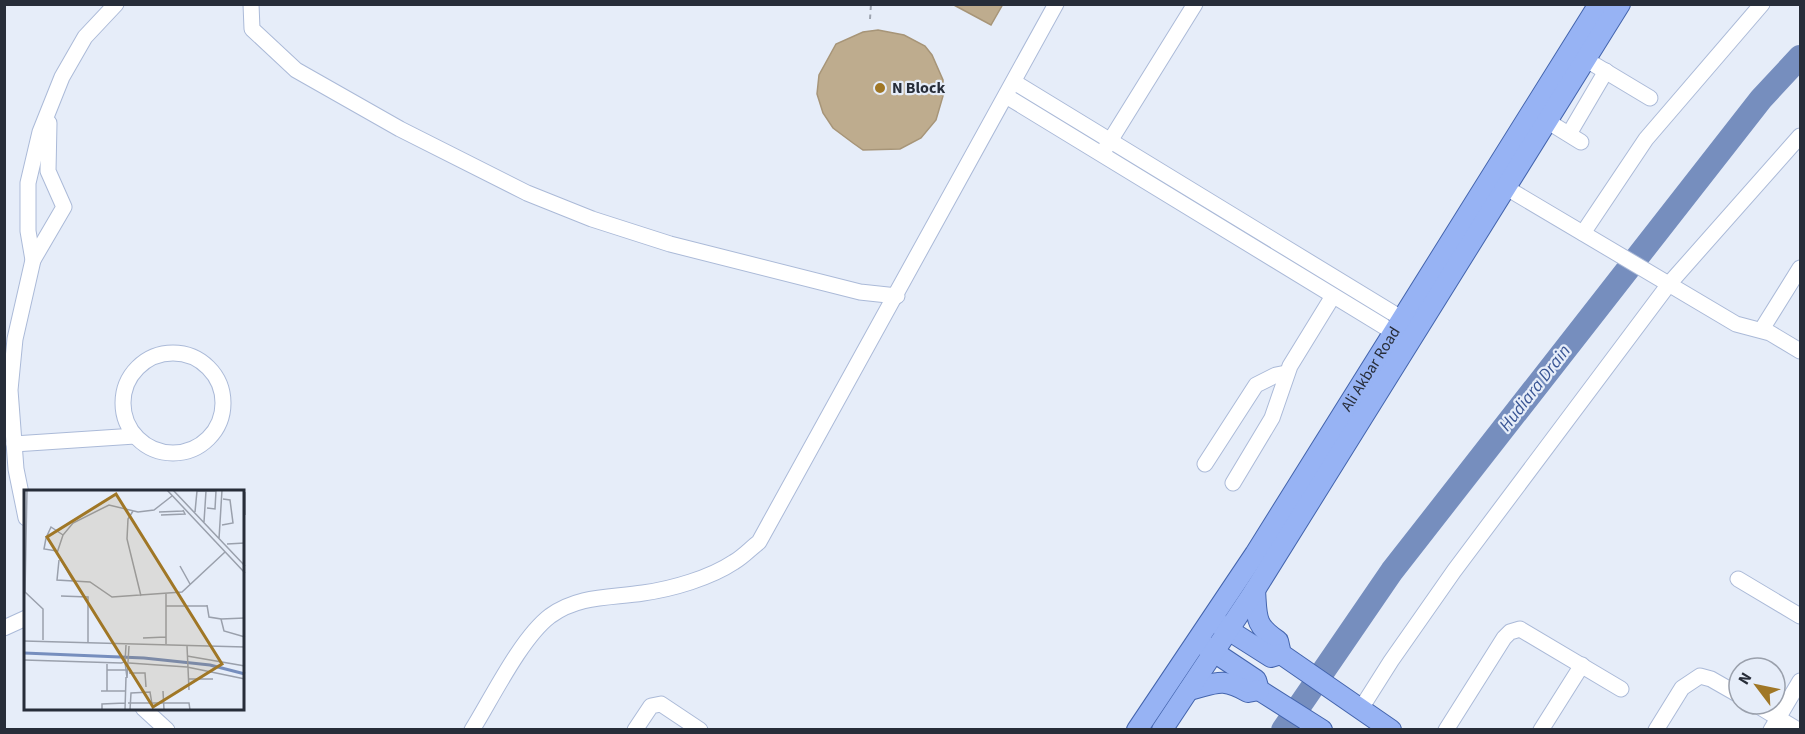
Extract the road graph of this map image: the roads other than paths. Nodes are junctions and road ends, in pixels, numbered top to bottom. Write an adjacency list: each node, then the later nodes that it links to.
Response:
1 (116, 4): 13 (street)
2 (250, 4): 22 (street)
3 (1056, 4): 10 (street)
4 (1196, 4): 16 (street)
5 (1599, 4): 24 (main road, Ali Akbar Road)
6 (1620, 4): 8 (main road, Ali Akbar Road)
7 (1762, 4): 18 (street)
8 (1585, 58): 9 (street); 14 (main road, Ali Akbar Road)
9 (1606, 71): 12 (street); 14 (street)
10 (1014, 82): 11 (street); 16 (street)
11 (1006, 96): 16 (street); 22 (street)
12 (1650, 98)
13 (50, 105): 19 (street); 19 (street)
14 (1547, 121): 17 (main road, Ali Akbar Road)
15 (1800, 136): 21 (street)
16 (1105, 147): 23 (street); 24 (street)
17 (1505, 187): 18 (street); 34 (main road, Ali Akbar Road)
18 (1588, 236): 21 (street)
19 (33, 260): 29 (street)
20 (1800, 268): 25 (street)
21 (1669, 284): 25 (street); 48 (street)
22 (897, 296): 51 (street)
23 (1333, 296): 24 (street); 27 (street)
24 (1397, 325): 37 (main road, Ali Akbar Road)
25 (1762, 329): 26 (street)
26 (1800, 351)
27 (1287, 373): 30 (street); 31 (street)
28 (135, 436): 28 (street); 29 (street)
29 (14, 444): 32 (street)
30 (1205, 464)
31 (1233, 483)
32 (24, 509)
33 (1738, 579): 35 (street)
34 (1255, 590): 37 (main road, Ali Akbar Road); 40 (main road)
35 (1800, 616)
36 (24, 619): 38 (street)
37 (1220, 625): 39 (main road, Ali Akbar Road); 40 (main road)
38 (4, 628)
39 (1206, 647): 45 (main road, Ali Akbar Road); 46 (main road); 54 (main road, Ali Akbar Road)
40 (1281, 654): 48 (main road)
41 (1581, 665): 44 (street); 58 (street); 59 (street)
42 (1800, 681): 49 (street)
43 (1727, 688): 60 (street)
44 (1621, 689)
45 (1189, 690): 46 (main road); 55 (main road, Ali Akbar Road)
46 (1259, 690): 56 (main road)
47 (144, 710): 50 (street)
48 (1359, 714): 57 (main road)
49 (1774, 723): 61 (street)
50 (156, 726)
51 (472, 729)
52 (635, 729): 53 (street)
53 (700, 729)
54 (1137, 729)
55 (1162, 729)
56 (1322, 729)
57 (1391, 729)
58 (1446, 729)
59 (1541, 729)
60 (1656, 729)
61 (1798, 729)

